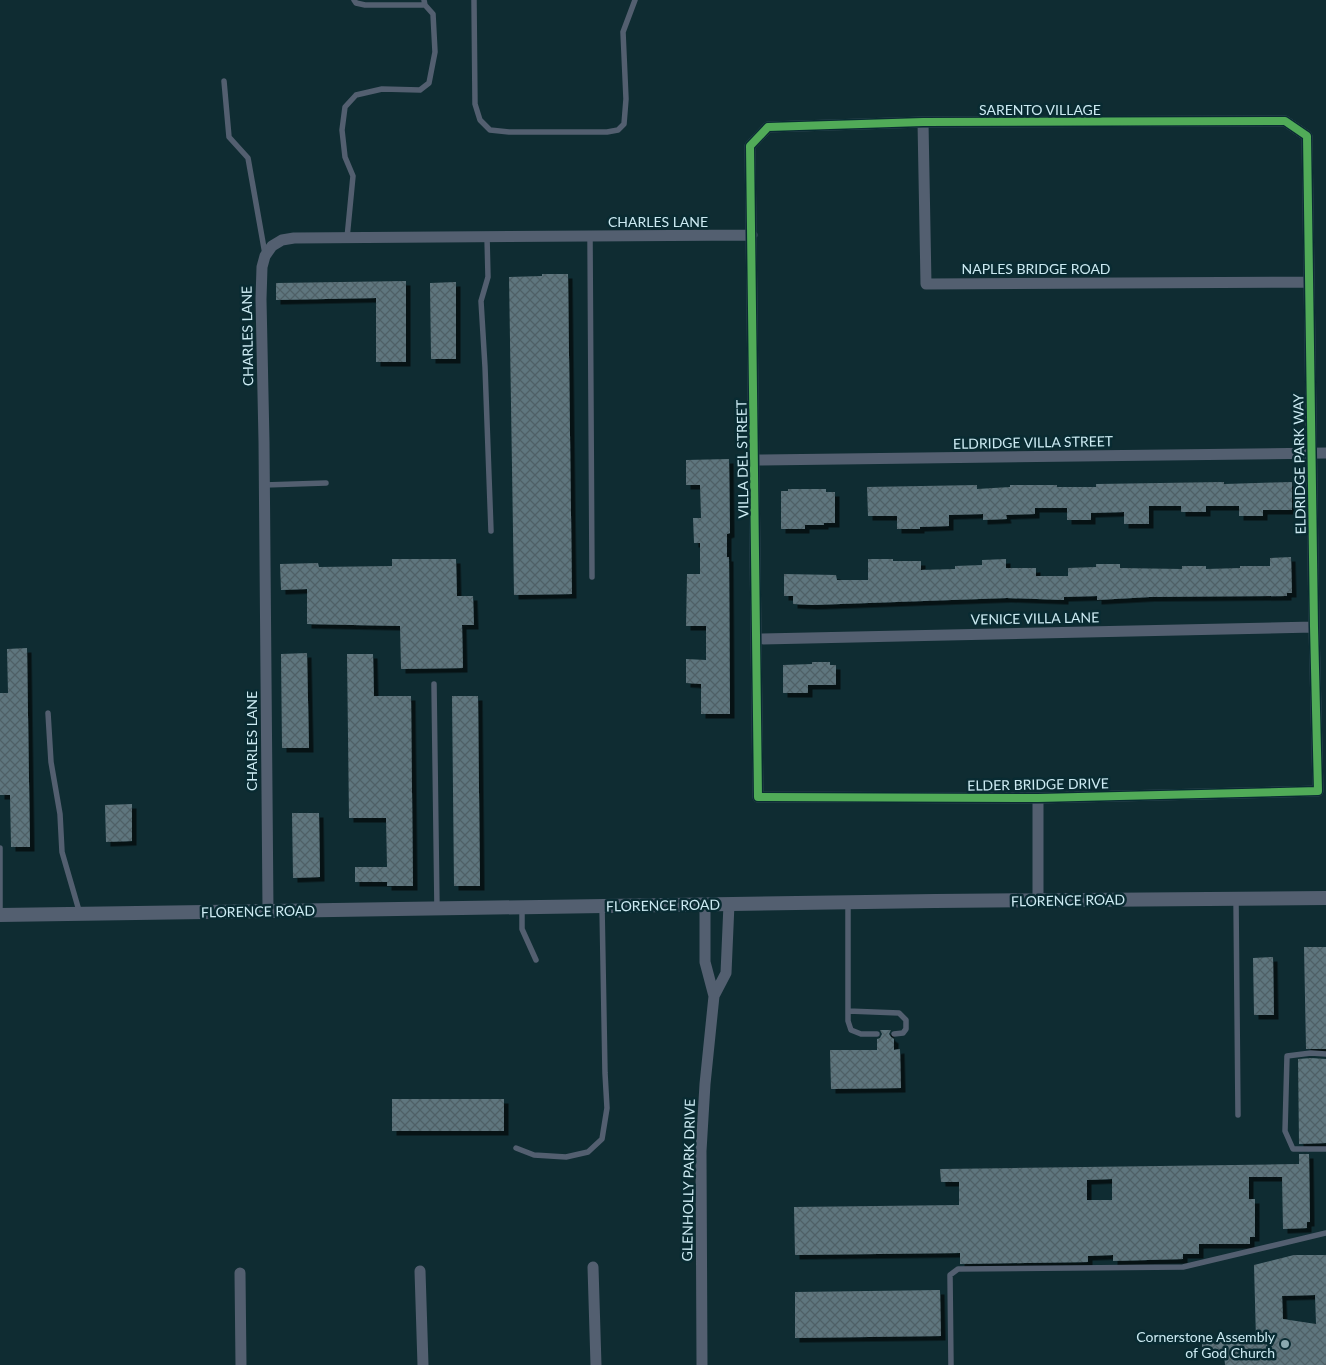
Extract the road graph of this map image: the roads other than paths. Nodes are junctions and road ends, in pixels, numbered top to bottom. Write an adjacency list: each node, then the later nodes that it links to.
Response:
1 (354, 0): 4 (lane)
2 (474, 0): 3 (lane)
3 (634, 0)
4 (425, 2): 12 (lane)
5 (224, 81): 13 (lane)
6 (923, 122): 7 (street, SARENTO VILLAGE); 8 (street, SARENTO VILLAGE); 14 (street, NAPLES BRIDGE ROAD)
7 (768, 127): 9 (street, VILLA DEL STREET)
8 (1308, 136): 14 (street, ELDRIDGE PARK WAY)
9 (752, 235): 10 (street, CHARLES LANE); 17 (street, VILLA DEL STREET)
10 (590, 236): 11 (street, CHARLES LANE); 21 (lane)
11 (487, 237): 12 (street, CHARLES LANE); 20 (lane)
12 (347, 238): 13 (street, CHARLES LANE)
13 (266, 256): 19 (street, CHARLES LANE)
14 (1308, 282): 15 (street, ELDRIDGE PARK WAY)
15 (1312, 453): 16 (street, ELDRIDGE VILLA STREET); 17 (street, ELDRIDGE VILLA STREET); 22 (street, ELDRIDGE PARK WAY)
16 (1326, 453)
17 (755, 460): 23 (street, VILLA DEL STREET)
18 (326, 483): 19 (lane)
19 (264, 484): 39 (street, CHARLES LANE)
20 (491, 531)
21 (592, 577)
22 (1314, 627): 23 (street, VENICE VILLA LANE); 26 (street, ELDRIDGE PARK WAY)
23 (757, 639): 27 (street, VILLA DEL STREET)
24 (434, 684): 38 (lane)
25 (48, 713): 40 (lane)
26 (1318, 791): 28 (street, ELDER BRIDGE DRIVE)
27 (758, 797): 28 (street, ELDER BRIDGE DRIVE)
28 (1038, 798): 32 (street)
29 (0, 848): 41 (lane)
30 (1236, 898): 31 (street, FLORENCE ROAD); 32 (street, FLORENCE ROAD); 48 (lane)
31 (1326, 898)
32 (1038, 900): 33 (street, FLORENCE ROAD)
33 (848, 902): 34 (street, FLORENCE ROAD); 44 (lane)
34 (729, 904): 35 (street, FLORENCE ROAD); 43 (street, GLENHOLLY PARK DRIVE)
35 (705, 905): 36 (street, FLORENCE ROAD); 43 (street, GLENHOLLY PARK DRIVE)
36 (602, 906): 37 (street, FLORENCE ROAD); 49 (lane)
37 (522, 907): 38 (street, FLORENCE ROAD); 42 (lane)
38 (437, 908): 39 (street, FLORENCE ROAD)
39 (268, 910): 40 (street, FLORENCE ROAD)
40 (80, 914): 41 (street, FLORENCE ROAD)
41 (0, 915)
42 (536, 960)
43 (714, 996): 58 (street, GLENHOLLY PARK DRIVE)
44 (848, 1011): 45 (lane); 46 (lane)
45 (877, 1034)
46 (894, 1034)
47 (1326, 1054): 50 (lane)
48 (1238, 1115)
49 (516, 1148)
50 (1326, 1149)
51 (1326, 1233): 59 (lane)
52 (593, 1267): 57 (street)
53 (420, 1271): 56 (street)
54 (240, 1273): 55 (street)
55 (242, 1365)
56 (423, 1365)
57 (596, 1365)
58 (702, 1365)
59 (951, 1365)

